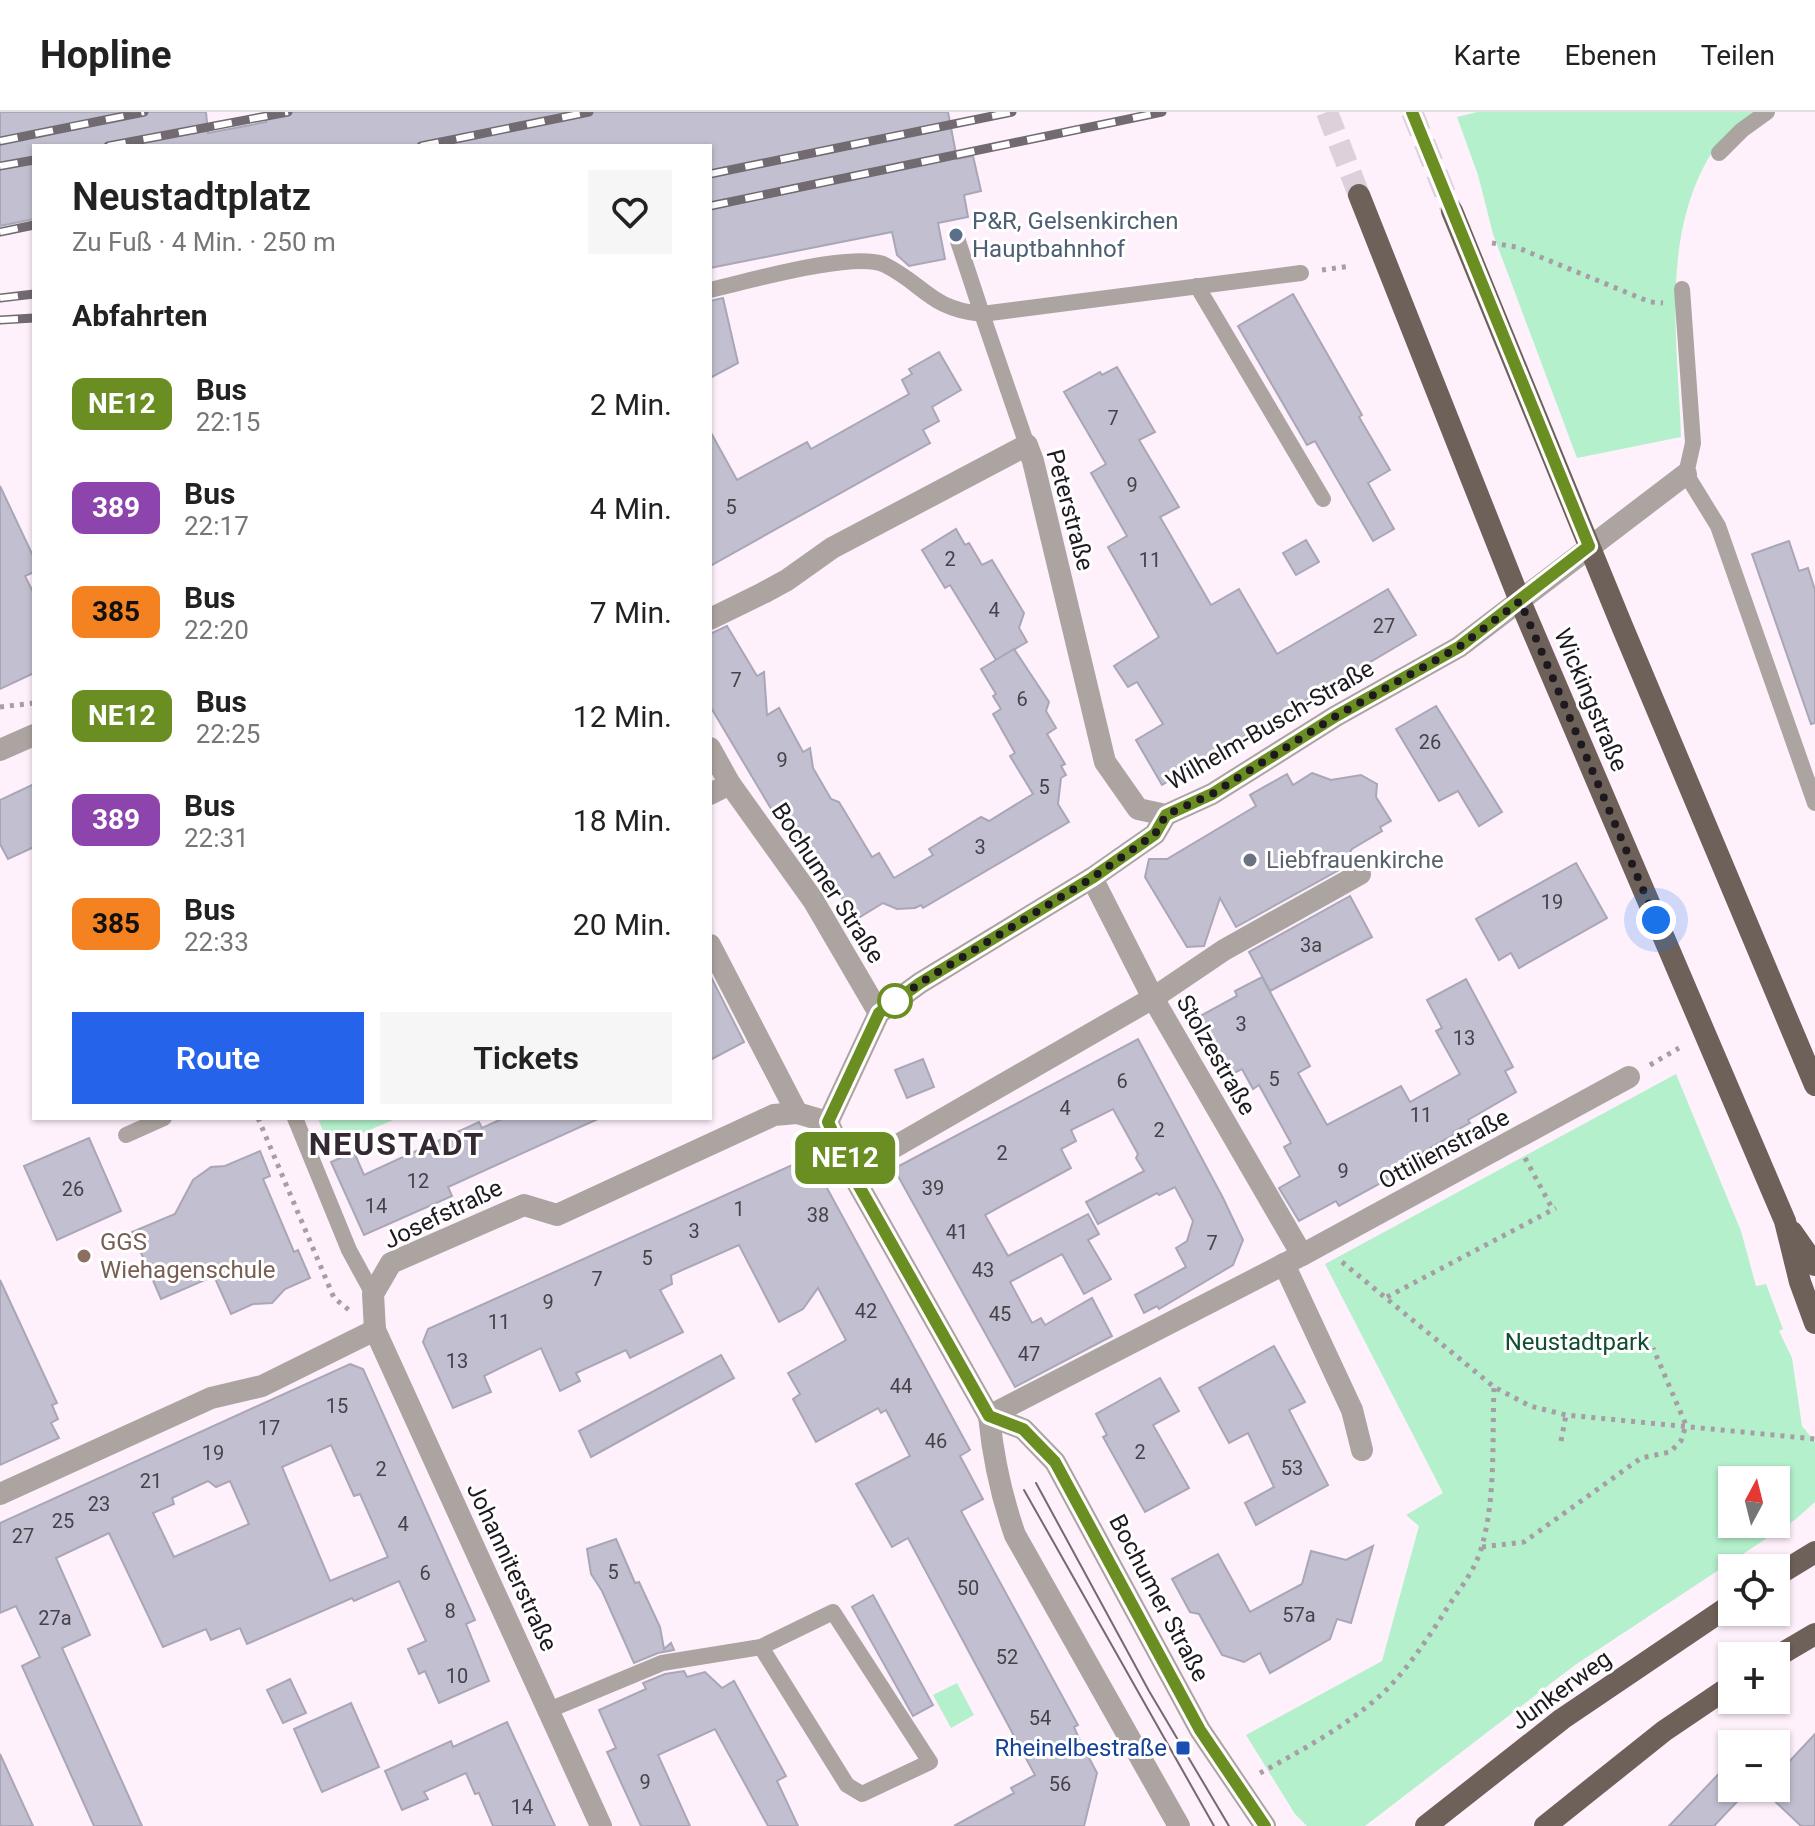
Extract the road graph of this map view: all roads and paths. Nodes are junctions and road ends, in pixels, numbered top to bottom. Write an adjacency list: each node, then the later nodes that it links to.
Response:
1 (1767, 112): 2 (lane)
2 (1719, 153)
3 (1359, 195): 17 (main road, Wickingstraße)
4 (1452, 211): 6 (main road)
5 (956, 235): 12 (lane)
6 (1463, 240): 11 (path); 16 (main road)
7 (1351, 266): 8 (path)
8 (1301, 273): 9 (lane)
9 (1197, 286): 12 (lane); 15 (lane)
10 (712, 290): 12 (lane)
11 (1682, 297): 14 (lane)
12 (982, 314): 13 (lane)
13 (1027, 445): 18 (street, Peterstraße); 26 (street, Peterstraße)
14 (1686, 474): 16 (street); 25 (lane)
15 (1323, 499)
16 (1589, 546): 17 (street, Wilhelm-Busch-Straße); 34 (main road)
17 (1520, 601): 26 (street, Wilhelm-Busch-Straße); 43 (main road, Wickingstraße)
18 (712, 618)
19 (32, 703): 20 (path)
20 (0, 707)
21 (32, 736): 22 (street)
22 (0, 750)
23 (712, 756): 24 (street, Bochumer Straße)
24 (720, 789): 31 (street, Bochumer Straße)
25 (1815, 803)
26 (1166, 815): 28 (street, Wilhelm-Busch-Straße)
27 (1360, 874): 30 (street)
28 (1092, 878): 30 (street, Stolzestraße); 31 (street, Wilhelm-Busch-Straße)
29 (712, 949): 35 (street)
30 (1153, 998): 42 (street); 44 (street, Stolzestraße)
31 (879, 1013): 39 (street, Wilhelm-Busch-Straße)
32 (1679, 1048): 33 (path)
33 (1629, 1077): 41 (street, Ottilienstraße)
34 (1815, 1085)
35 (797, 1113): 39 (street, Josefstraße); 46 (street, Josefstraße)
36 (160, 1120): 40 (lane)
37 (259, 1120): 49 (path)
38 (296, 1120): 46 (lane)
39 (828, 1122): 42 (street)
40 (126, 1135)
41 (1516, 1141): 44 (street, Ottilienstraße); 47 (path)
42 (851, 1172): 53 (street)
43 (1785, 1221): 45 (main road, Wickingstraße); 48 (main road, Wickingstraße)
44 (1293, 1260): 47 (path); 53 (street, Ottilienstraße); 57 (street)
45 (1815, 1265)
46 (373, 1294): 49 (street)
47 (1387, 1297): 51 (path)
48 (1815, 1323)
49 (375, 1330): 58 (street); 67 (street, Johanniterstraße)
50 (1653, 1348): 54 (path)
51 (1494, 1387): 52 (path); 59 (path)
52 (1566, 1415): 54 (path); 56 (path)
53 (989, 1416): 70 (street); 71 (street, Bochumer Straße)
54 (1686, 1425): 55 (path); 59 (path)
55 (1815, 1439)
56 (1561, 1441)
57 (1362, 1450)
58 (0, 1494)
59 (1482, 1547): 68 (path)
60 (1815, 1552): 61 (main road)
61 (1790, 1567)
62 (1718, 1613): 72 (main road, Junkerweg)
63 (1815, 1634): 65 (main road)
64 (761, 1647): 64 (lane); 67 (lane)
65 (1790, 1649)
66 (1718, 1694): 73 (main road)
67 (549, 1710): 69 (street, Johanniterstraße)
68 (1265, 1784)
69 (601, 1826)
70 (1179, 1826)
71 (1265, 1826)
72 (1426, 1826)
73 (1545, 1826)

